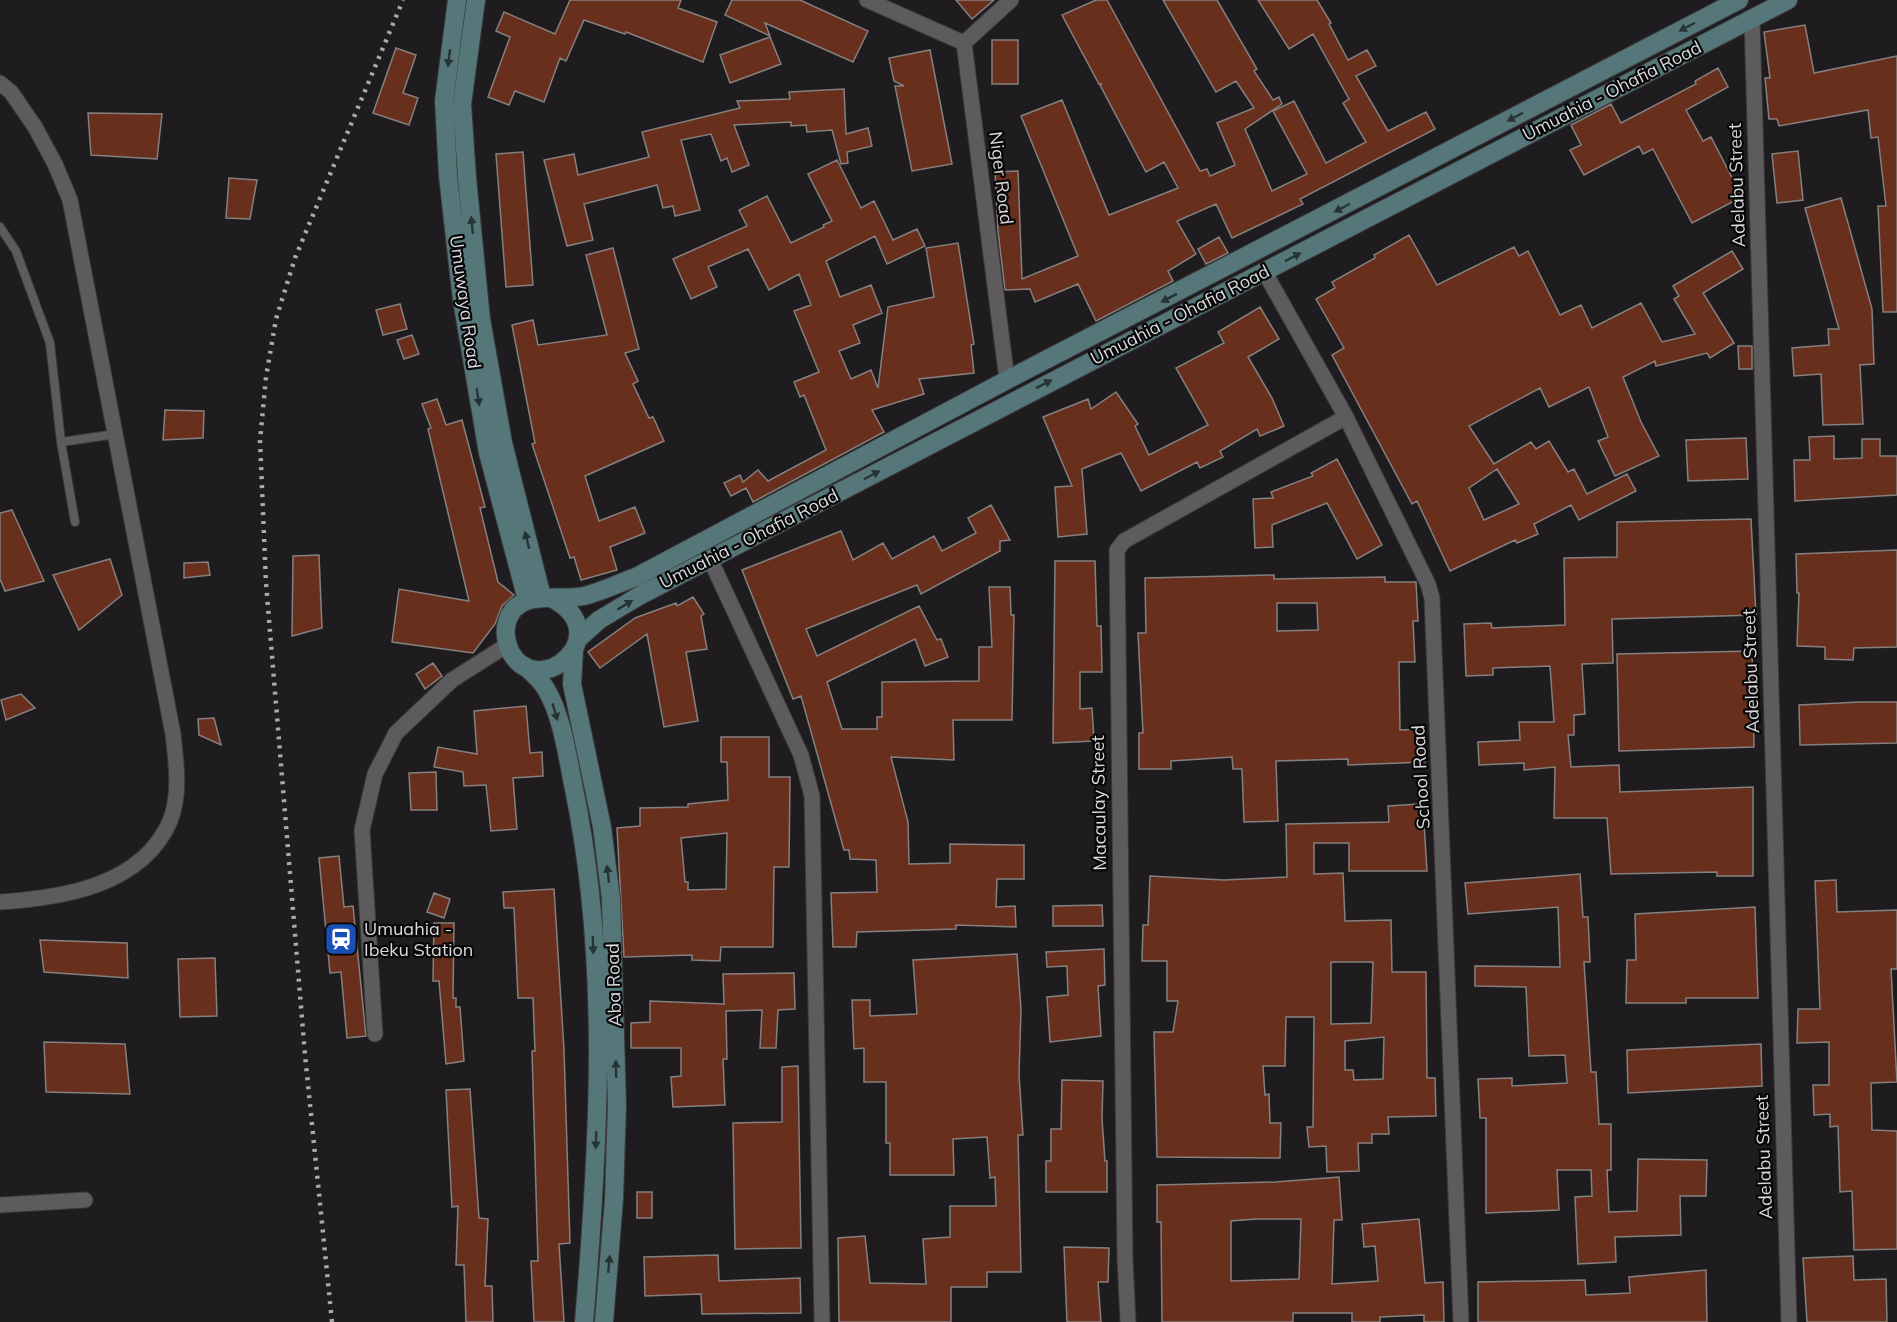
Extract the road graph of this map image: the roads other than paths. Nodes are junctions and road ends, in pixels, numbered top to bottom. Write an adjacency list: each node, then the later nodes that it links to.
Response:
1 (457, 0): 18 (main road, Umuwaya Road, one-way to 18)
2 (476, 0): 18 (main road, Umuwaya Road, one-way to 2)
3 (867, 0): 8 (street)
4 (1011, 0): 8 (street)
5 (1739, 0): 12 (main road, Umuahia - Ohafia Road, one-way to 12)
6 (1788, 0): 7 (main road, Umuahia - Ohafia Road)
7 (1752, 19): 11 (main road, Umuahia - Ohafia Road, one-way to 7); 31 (street, Adelabu Street)
8 (964, 44): 12 (street, Niger Road)
9 (0, 83): 14 (street)
10 (0, 227): 15 (lane)
11 (1264, 271): 13 (street, School Road); 17 (main road, Umuahia - Ohafia Road, one-way to 11)
12 (1007, 380): 18 (main road, Umuahia - Ohafia Road)
13 (1346, 417): 29 (street, Macaulay Street); 30 (street, School Road)
14 (117, 434): 15 (lane); 22 (street)
15 (62, 442): 16 (lane)
16 (75, 522)
17 (711, 561): 20 (main road, Umuahia - Ohafia Road, one-way to 17); 28 (street)
18 (541, 598): 19 (main road); 20 (main road)
19 (507, 645): 21 (main road); 23 (street)
20 (576, 645): 21 (main road); 27 (main road, Aba Road, one-way to 20)
21 (523, 664): 26 (main road, Aba Road, one-way to 26)
22 (0, 902)
23 (375, 1034)
24 (86, 1200): 25 (street)
25 (0, 1205)
26 (584, 1322)
27 (604, 1322)
28 (822, 1322)
29 (1128, 1322)
30 (1461, 1322)
31 (1788, 1322)

